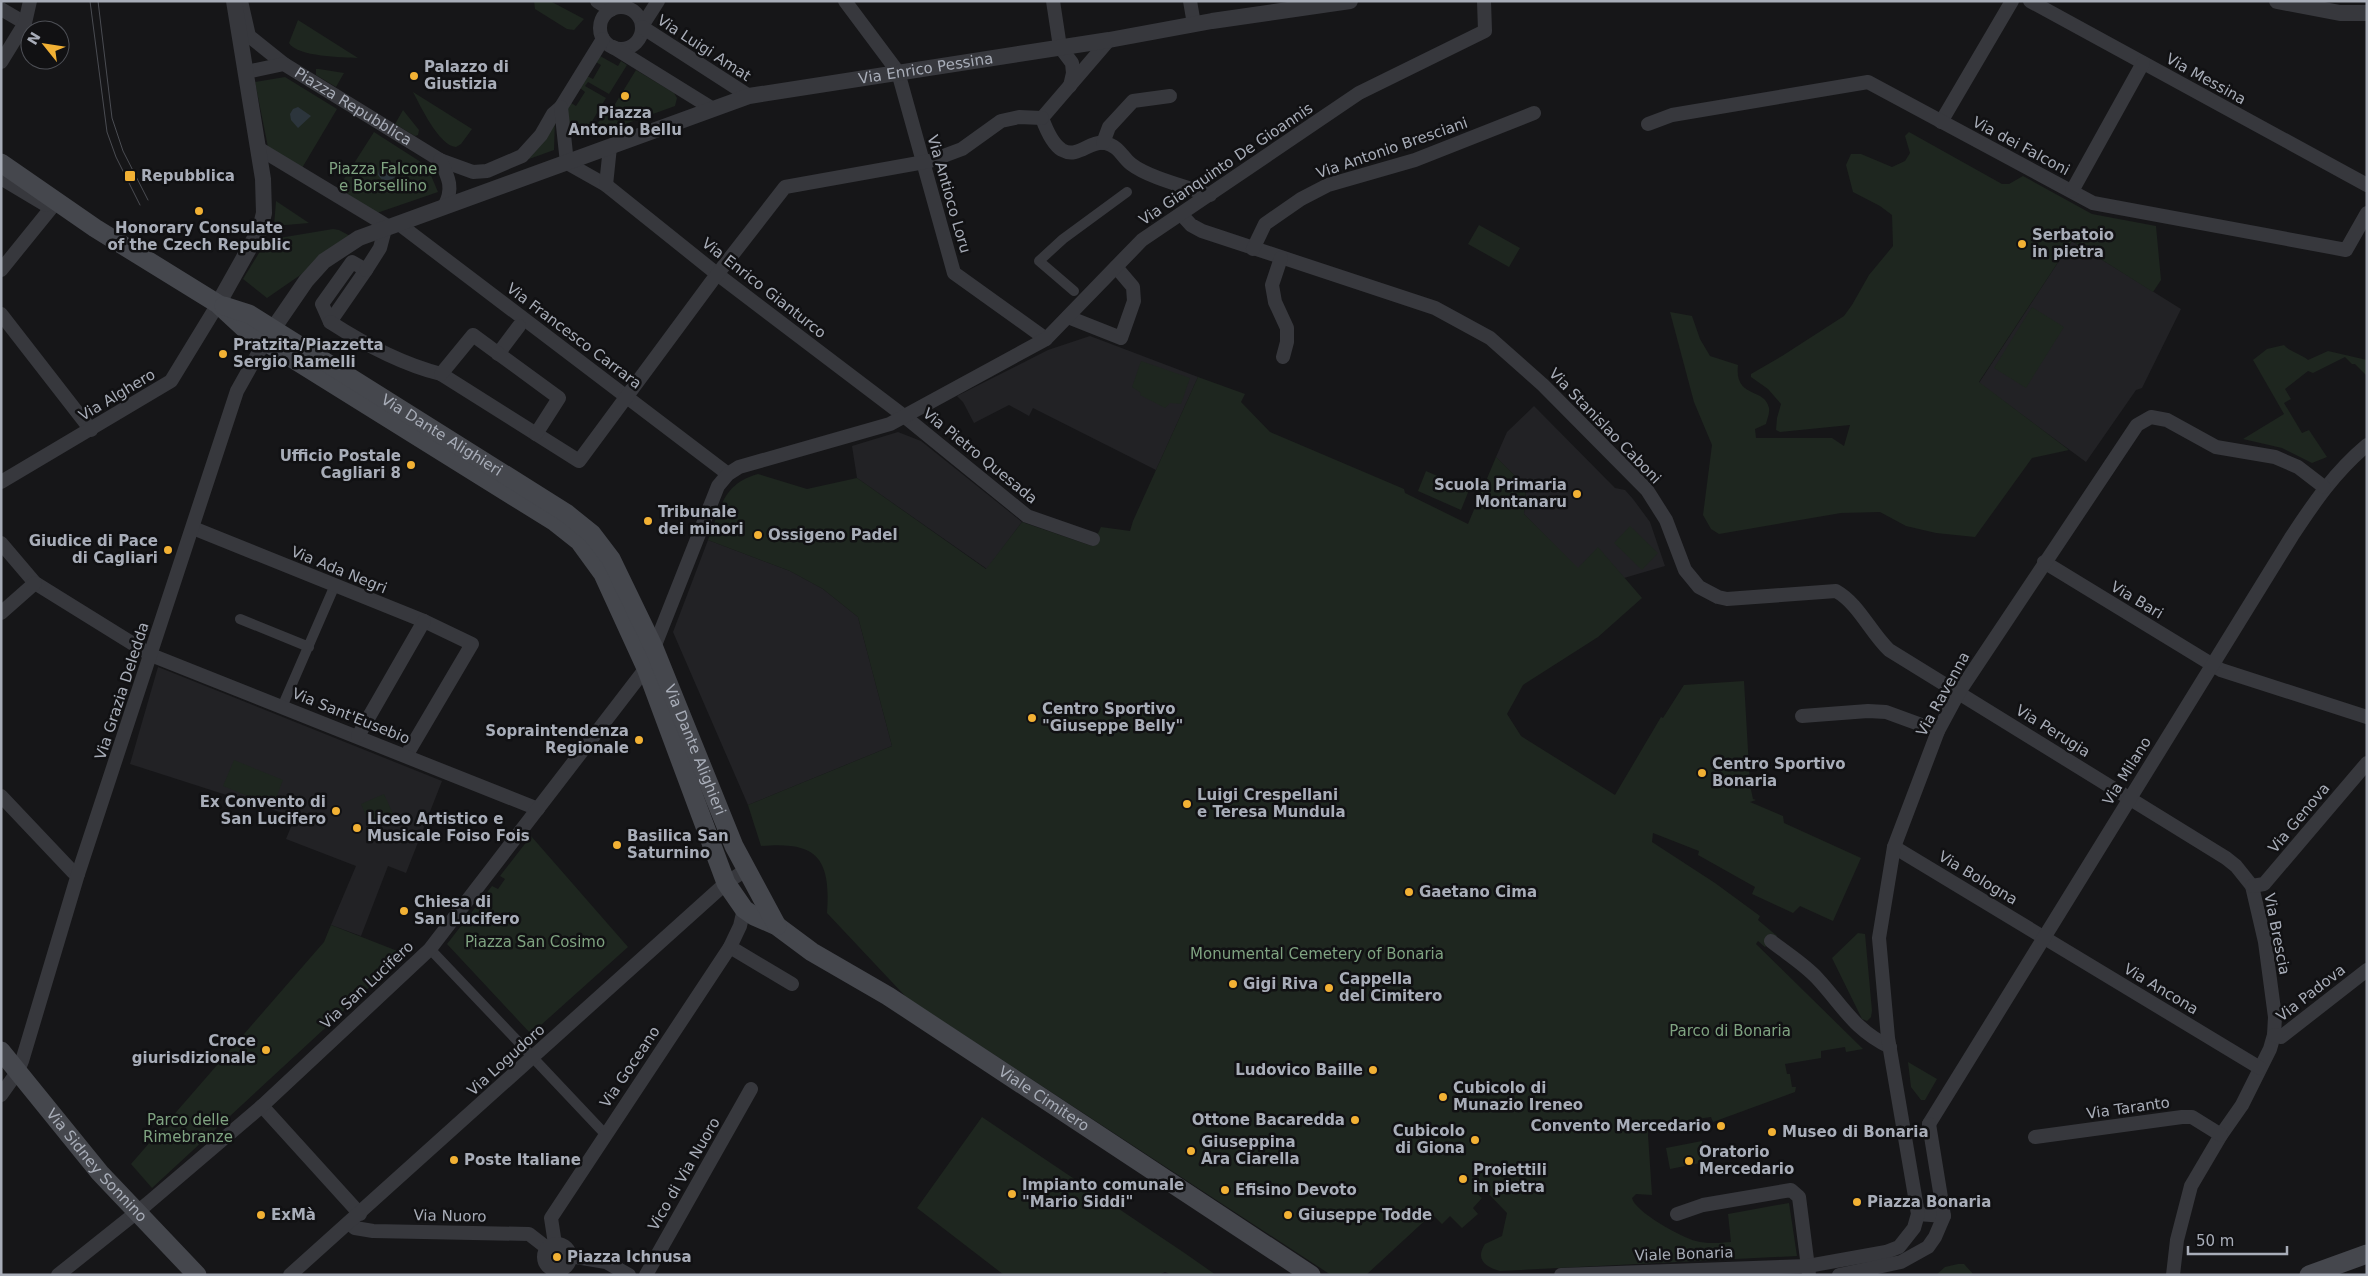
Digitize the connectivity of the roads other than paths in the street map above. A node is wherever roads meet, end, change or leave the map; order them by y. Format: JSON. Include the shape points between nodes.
{"nodes":[{"id":1,"x":30,"y":1,"type":"edge"},
{"id":2,"x":234,"y":1,"type":"edge"},
{"id":3,"x":241,"y":1,"type":"edge"},
{"id":4,"x":597,"y":1,"type":"edge"},
{"id":5,"x":658,"y":1,"type":"edge"},
{"id":6,"x":845,"y":1,"type":"edge"},
{"id":7,"x":1053,"y":1,"type":"edge"},
{"id":8,"x":1190,"y":1,"type":"edge"},
{"id":9,"x":1350,"y":1,"type":"edge"},
{"id":10,"x":1484,"y":1,"type":"edge"},
{"id":11,"x":2012,"y":1,"type":"edge"},
{"id":12,"x":2030,"y":1,"type":"edge"},
{"id":13,"x":2277,"y":1,"type":"edge"},
{"id":14,"x":613,"y":7,"type":"edge"},
{"id":15,"x":1,"y":9,"type":"edge"},
{"id":16,"x":2367,"y":13,"type":"edge"},
{"id":17,"x":20,"y":20,"type":"edge"},
{"id":18,"x":26,"y":20,"type":"edge"},
{"id":19,"x":1194,"y":24,"type":"junction"},
{"id":20,"x":642,"y":27,"type":"junction"},
{"id":21,"x":20,"y":31,"type":"edge"},
{"id":22,"x":1109,"y":40,"type":"junction"},
{"id":23,"x":606,"y":42,"type":"junction"},
{"id":24,"x":1060,"y":47,"type":"junction"},
{"id":25,"x":1,"y":62,"type":"edge"},
{"id":26,"x":2143,"y":63,"type":"junction"},
{"id":27,"x":284,"y":64,"type":"junction"},
{"id":28,"x":246,"y":72,"type":"junction"},
{"id":29,"x":898,"y":72,"type":"junction"},
{"id":30,"x":1069,"y":88,"type":"junction"},
{"id":31,"x":749,"y":96,"type":"junction"},
{"id":32,"x":1170,"y":96,"type":"dead end"},
{"id":33,"x":561,"y":107,"type":"junction"},
{"id":34,"x":712,"y":109,"type":"junction"},
{"id":35,"x":1534,"y":113,"type":"dead end"},
{"id":36,"x":1042,"y":118,"type":"junction"},
{"id":37,"x":1942,"y":122,"type":"junction"},
{"id":38,"x":1648,"y":124,"type":"dead end"},
{"id":39,"x":1104,"y":143,"type":"junction"},
{"id":40,"x":610,"y":147,"type":"junction"},
{"id":41,"x":258,"y":148,"type":"junction"},
{"id":42,"x":440,"y":160,"type":"junction"},
{"id":43,"x":922,"y":162,"type":"junction"},
{"id":44,"x":1,"y":163,"type":"edge"},
{"id":45,"x":567,"y":163,"type":"junction"},
{"id":46,"x":1,"y":177,"type":"edge"},
{"id":47,"x":606,"y":185,"type":"junction"},
{"id":48,"x":2367,"y":185,"type":"edge"},
{"id":49,"x":2072,"y":191,"type":"junction"},
{"id":50,"x":1127,"y":192,"type":"dead end"},
{"id":51,"x":1210,"y":195,"type":"junction"},
{"id":52,"x":52,"y":207,"type":"junction"},
{"id":53,"x":444,"y":207,"type":"junction"},
{"id":54,"x":2367,"y":213,"type":"edge"},
{"id":55,"x":1181,"y":214,"type":"junction"},
{"id":56,"x":391,"y":227,"type":"junction"},
{"id":57,"x":95,"y":228,"type":"junction"},
{"id":58,"x":1253,"y":249,"type":"junction"},
{"id":59,"x":336,"y":253,"type":"junction"},
{"id":60,"x":1281,"y":258,"type":"junction"},
{"id":61,"x":352,"y":262,"type":"junction"},
{"id":62,"x":1116,"y":267,"type":"junction"},
{"id":63,"x":1,"y":270,"type":"edge"},
{"id":64,"x":366,"y":270,"type":"junction"},
{"id":65,"x":717,"y":274,"type":"junction"},
{"id":66,"x":1074,"y":291,"type":"dead end"},
{"id":67,"x":218,"y":304,"type":"junction"},
{"id":68,"x":1,"y":314,"type":"edge"},
{"id":69,"x":1068,"y":317,"type":"junction"},
{"id":70,"x":330,"y":322,"type":"junction"},
{"id":71,"x":520,"y":326,"type":"dead end"},
{"id":72,"x":269,"y":335,"type":"junction"},
{"id":73,"x":1046,"y":339,"type":"junction"},
{"id":74,"x":498,"y":354,"type":"junction"},
{"id":75,"x":1283,"y":357,"type":"dead end"},
{"id":76,"x":441,"y":374,"type":"junction"},
{"id":77,"x":628,"y":397,"type":"junction"},
{"id":78,"x":904,"y":416,"type":"junction"},
{"id":79,"x":91,"y":430,"type":"junction"},
{"id":80,"x":536,"y":434,"type":"junction"},
{"id":81,"x":2367,"y":445,"type":"edge"},
{"id":82,"x":728,"y":474,"type":"junction"},
{"id":83,"x":1,"y":482,"type":"edge"},
{"id":84,"x":2324,"y":487,"type":"junction"},
{"id":85,"x":193,"y":528,"type":"junction"},
{"id":86,"x":1092,"y":539,"type":"dead end"},
{"id":87,"x":1,"y":543,"type":"edge"},
{"id":88,"x":2044,"y":562,"type":"junction"},
{"id":89,"x":36,"y":583,"type":"junction"},
{"id":90,"x":335,"y":586,"type":"junction"},
{"id":91,"x":1,"y":613,"type":"edge"},
{"id":92,"x":240,"y":619,"type":"dead end"},
{"id":93,"x":424,"y":621,"type":"junction"},
{"id":94,"x":309,"y":647,"type":"junction"},
{"id":95,"x":654,"y":648,"type":"junction"},
{"id":96,"x":151,"y":654,"type":"junction"},
{"id":97,"x":2212,"y":665,"type":"junction"},
{"id":98,"x":646,"y":668,"type":"junction"},
{"id":99,"x":1959,"y":692,"type":"junction"},
{"id":100,"x":282,"y":707,"type":"junction"},
{"id":101,"x":1802,"y":716,"type":"dead end"},
{"id":102,"x":2367,"y":717,"type":"edge"},
{"id":103,"x":1938,"y":731,"type":"junction"},
{"id":104,"x":358,"y":736,"type":"junction"},
{"id":105,"x":406,"y":756,"type":"junction"},
{"id":106,"x":2367,"y":763,"type":"edge"},
{"id":107,"x":1,"y":796,"type":"edge"},
{"id":108,"x":2130,"y":798,"type":"junction"},
{"id":109,"x":538,"y":809,"type":"junction"},
{"id":110,"x":1894,"y":846,"type":"junction"},
{"id":111,"x":746,"y":870,"type":"junction"},
{"id":112,"x":78,"y":874,"type":"junction"},
{"id":113,"x":726,"y":884,"type":"junction"},
{"id":114,"x":2252,"y":886,"type":"junction"},
{"id":115,"x":744,"y":909,"type":"junction"},
{"id":116,"x":777,"y":926,"type":"junction"},
{"id":117,"x":2045,"y":937,"type":"junction"},
{"id":118,"x":1772,"y":941,"type":"dead end"},
{"id":119,"x":730,"y":948,"type":"junction"},
{"id":120,"x":430,"y":949,"type":"junction"},
{"id":121,"x":2367,"y":970,"type":"edge"},
{"id":122,"x":792,"y":984,"type":"dead end"},
{"id":123,"x":2272,"y":1042,"type":"junction"},
{"id":124,"x":1890,"y":1047,"type":"junction"},
{"id":125,"x":1,"y":1050,"type":"edge"},
{"id":126,"x":529,"y":1052,"type":"dead end"},
{"id":127,"x":537,"y":1062,"type":"dead end"},
{"id":128,"x":2260,"y":1068,"type":"junction"},
{"id":129,"x":18,"y":1071,"type":"junction"},
{"id":130,"x":751,"y":1089,"type":"dead end"},
{"id":131,"x":1,"y":1095,"type":"edge"},
{"id":132,"x":262,"y":1106,"type":"junction"},
{"id":133,"x":1929,"y":1124,"type":"junction"},
{"id":134,"x":1905,"y":1128,"type":"junction"},
{"id":135,"x":605,"y":1134,"type":"junction"},
{"id":136,"x":2221,"y":1135,"type":"junction"},
{"id":137,"x":2035,"y":1137,"type":"dead end"},
{"id":138,"x":138,"y":1211,"type":"junction"},
{"id":139,"x":1676,"y":1214,"type":"dead end"},
{"id":140,"x":1918,"y":1214,"type":"junction"},
{"id":141,"x":1944,"y":1216,"type":"junction"},
{"id":142,"x":355,"y":1218,"type":"junction"},
{"id":143,"x":551,"y":1246,"type":"junction"},
{"id":144,"x":2367,"y":1254,"type":"edge"},
{"id":145,"x":569,"y":1265,"type":"edge"},
{"id":146,"x":546,"y":1269,"type":"edge"},
{"id":147,"x":1809,"y":1270,"type":"edge"},
{"id":148,"x":58,"y":1275,"type":"edge"},
{"id":149,"x":197,"y":1275,"type":"edge"},
{"id":150,"x":290,"y":1275,"type":"edge"},
{"id":151,"x":629,"y":1275,"type":"edge"},
{"id":152,"x":646,"y":1275,"type":"edge"},
{"id":153,"x":1311,"y":1275,"type":"edge"},
{"id":154,"x":1561,"y":1275,"type":"edge"},
{"id":155,"x":1839,"y":1275,"type":"edge"},
{"id":156,"x":2173,"y":1275,"type":"edge"},
{"id":157,"x":2309,"y":1275,"type":"edge"}],
"edges":[{"from":1,"to":18,"type":"street"},
{"from":2,"to":28,"type":"street"},
{"from":3,"to":27,"type":"street","name":"Piazza Repubblica","via":[[249,36]]},
{"from":4,"to":14,"type":"street","name":"Via Luigi Amat"},
{"from":5,"to":20,"type":"street"},
{"from":6,"to":29,"type":"street"},
{"from":7,"to":24,"type":"street"},
{"from":8,"to":19,"type":"street"},
{"from":9,"to":19,"type":"street","name":"Via Enrico Pessina"},
{"from":10,"to":51,"type":"street","name":"Via Gianquinto De Gioannis","via":[[1485,31],[1359,93]]},
{"from":11,"to":37,"type":"street"},
{"from":12,"to":26,"type":"street","name":"Via Messina"},
{"from":13,"to":16,"type":"street","via":[[2340,13]]},
{"from":14,"to":20,"type":"street","name":"Via Luigi Amat","via":[[632,10],[640,17]]},
{"from":14,"to":23,"type":"street","via":[[600,22]]},
{"from":15,"to":17,"type":"street"},
{"from":19,"to":22,"type":"street","name":"Via Enrico Pessina"},
{"from":20,"to":23,"type":"street","name":"Via Luigi Amat","via":[[636,42],[628,47],[620,49]]},
{"from":20,"to":31,"type":"street","name":"Via Luigi Amat"},
{"from":21,"to":25,"type":"street"},
{"from":22,"to":24,"type":"street","name":"Via Enrico Pessina"},
{"from":22,"to":30,"type":"street"},
{"from":23,"to":33,"type":"street","name":"Piazza Repubblica"},
{"from":23,"to":34,"type":"street"},
{"from":24,"to":29,"type":"street","name":"Via Enrico Pessina"},
{"from":24,"to":30,"type":"street","via":[[1072,63]]},
{"from":26,"to":48,"type":"street","name":"Via Messina"},
{"from":26,"to":49,"type":"street"},
{"from":27,"to":28,"type":"street","name":"Piazza Repubblica"},
{"from":27,"to":42,"type":"street","name":"Piazza Repubblica"},
{"from":28,"to":41,"type":"street"},
{"from":29,"to":31,"type":"street","name":"Via Enrico Pessina"},
{"from":29,"to":43,"type":"street","name":"Via Antioco Loru"},
{"from":30,"to":36,"type":"street"},
{"from":31,"to":34,"type":"street","name":"Via Enrico Pessina"},
{"from":32,"to":39,"type":"street","via":[[1133,101],[1109,127]]},
{"from":33,"to":42,"type":"street","name":"Piazza Repubblica","via":[[522,156],[487,171],[473,172]]},
{"from":33,"to":45,"type":"street"},
{"from":34,"to":40,"type":"street","name":"Via Enrico Pessina"},
{"from":35,"to":58,"type":"street","name":"Via Antonio Bresciani","via":[[1415,160],[1328,185],[1265,224]]},
{"from":36,"to":39,"type":"street","via":[[1048,134],[1061,150],[1072,154]]},
{"from":36,"to":43,"type":"street","via":[[1019,117],[1001,121],[962,149]]},
{"from":37,"to":38,"type":"street","name":"Via dei Falconi","via":[[1868,82],[1672,115]]},
{"from":37,"to":49,"type":"street","name":"Via dei Falconi"},
{"from":39,"to":51,"type":"street","via":[[1144,171]]},
{"from":40,"to":45,"type":"street","name":"Via Enrico Pessina"},
{"from":40,"to":47,"type":"street"},
{"from":41,"to":56,"type":"street","name":"Via Francesco Carrara"},
{"from":41,"to":67,"type":"street","via":[[264,213],[260,229]]},
{"from":42,"to":53,"type":"street","via":[[451,185]]},
{"from":43,"to":65,"type":"street","via":[[785,187]]},
{"from":43,"to":73,"type":"street","name":"Via Antioco Loru","via":[[954,273]]},
{"from":44,"to":57,"type":"main road","name":"Via Dante Alighieri"},
{"from":45,"to":47,"type":"street","name":"Via Enrico Gianturco"},
{"from":45,"to":53,"type":"street","name":"Via Enrico Pessina"},
{"from":46,"to":52,"type":"street","name":"Via Dante Alighieri"},
{"from":47,"to":65,"type":"street","name":"Via Enrico Gianturco"},
{"from":49,"to":54,"type":"street","name":"Via dei Falconi","via":[[2093,203],[2346,250]]},
{"from":50,"to":66,"type":"street","via":[[1063,239],[1039,261]]},
{"from":51,"to":55,"type":"street","name":"Via Gianquinto De Gioannis"},
{"from":52,"to":57,"type":"street","name":"Via Dante Alighieri"},
{"from":52,"to":63,"type":"street"},
{"from":53,"to":56,"type":"street"},
{"from":55,"to":58,"type":"street","name":"Via Stanislao Caboni","via":[[1202,231]]},
{"from":55,"to":62,"type":"street","name":"Via Gianquinto De Gioannis","via":[[1142,240]]},
{"from":56,"to":59,"type":"street","via":[[359,238]]},
{"from":56,"to":64,"type":"street"},
{"from":56,"to":77,"type":"street","name":"Via Francesco Carrara"},
{"from":57,"to":67,"type":"main road","name":"Via Dante Alighieri"},
{"from":58,"to":60,"type":"street","name":"Via Stanislao Caboni"},
{"from":59,"to":61,"type":"street"},
{"from":59,"to":72,"type":"street","via":[[306,281]]},
{"from":60,"to":75,"type":"street","via":[[1272,285],[1275,302],[1287,328]]},
{"from":60,"to":99,"type":"street","name":"Via Stanislao Caboni","via":[[1435,308],[1490,338],[1543,385],[1647,490],[1666,520],[1685,570],[1699,587],[1727,599],[1836,591],[1848,600],[1889,650]]},
{"from":61,"to":64,"type":"street"},
{"from":61,"to":70,"type":"street","via":[[322,304]]},
{"from":62,"to":69,"type":"street","name":"Via Gianquinto De Gioannis"},
{"from":62,"to":69,"type":"street","via":[[1133,288],[1134,301],[1121,338]]},
{"from":64,"to":70,"type":"street"},
{"from":65,"to":77,"type":"street"},
{"from":65,"to":78,"type":"street","name":"Via Enrico Gianturco"},
{"from":67,"to":72,"type":"main road","name":"Via Dante Alighieri","via":[[245,329]]},
{"from":67,"to":79,"type":"street","name":"Via Alghero","via":[[171,381]]},
{"from":68,"to":79,"type":"street"},
{"from":69,"to":73,"type":"street","name":"Via Gianquinto De Gioannis"},
{"from":70,"to":76,"type":"street","via":[[360,341],[421,369]]},
{"from":71,"to":74,"type":"street"},
{"from":72,"to":85,"type":"street","name":"Via Grazia Deledda","via":[[237,391]]},
{"from":72,"to":95,"type":"main road","name":"Via Dante Alighieri","via":[[583,526],[611,559]]},
{"from":72,"to":98,"type":"main road","name":"Via Dante Alighieri","via":[[556,522],[579,541],[603,574]]},
{"from":73,"to":78,"type":"street","name":"Via Gianquinto De Gioannis"},
{"from":74,"to":76,"type":"street","via":[[473,335]]},
{"from":74,"to":80,"type":"street","via":[[559,398]]},
{"from":76,"to":80,"type":"street"},
{"from":77,"to":80,"type":"street","via":[[579,461]]},
{"from":77,"to":82,"type":"street","name":"Via Francesco Carrara"},
{"from":78,"to":82,"type":"street","name":"Via Gianquinto De Gioannis","via":[[890,424],[739,467]]},
{"from":78,"to":86,"type":"street","name":"Via Pietro Quesada","via":[[1027,516]]},
{"from":79,"to":83,"type":"street","name":"Via Alghero"},
{"from":81,"to":84,"type":"street","name":"Via Milano"},
{"from":82,"to":95,"type":"street","via":[[718,486]]},
{"from":84,"to":88,"type":"street","name":"Via Ravenna","via":[[2275,457],[2216,447],[2167,420],[2151,417],[2137,425]]},
{"from":84,"to":97,"type":"street","name":"Via Milano"},
{"from":85,"to":90,"type":"street","name":"Via Ada Negri"},
{"from":85,"to":96,"type":"street","name":"Via Grazia Deledda"},
{"from":87,"to":89,"type":"street","name":"Via Sant'Eusebio"},
{"from":88,"to":97,"type":"street","name":"Via Bari"},
{"from":88,"to":99,"type":"street","name":"Via Ravenna"},
{"from":89,"to":91,"type":"street"},
{"from":89,"to":96,"type":"street","name":"Via Sant'Eusebio"},
{"from":90,"to":93,"type":"street","name":"Via Ada Negri"},
{"from":90,"to":94,"type":"street"},
{"from":92,"to":94,"type":"street"},
{"from":93,"to":104,"type":"street"},
{"from":93,"to":105,"type":"street","name":"Via Ada Negri","via":[[472,644]]},
{"from":94,"to":100,"type":"street"},
{"from":95,"to":98,"type":"street"},
{"from":95,"to":111,"type":"main road","name":"Via Dante Alighieri"},
{"from":96,"to":100,"type":"street","name":"Via Sant'Eusebio"},
{"from":96,"to":112,"type":"street","name":"Via Grazia Deledda"},
{"from":97,"to":102,"type":"street"},
{"from":97,"to":108,"type":"street","name":"Via Milano"},
{"from":98,"to":109,"type":"street","name":"Via San Lucifero"},
{"from":98,"to":113,"type":"main road","name":"Via Dante Alighieri"},
{"from":99,"to":103,"type":"street","name":"Via Ravenna"},
{"from":99,"to":108,"type":"street","name":"Via Perugia"},
{"from":100,"to":104,"type":"street","name":"Via Sant'Eusebio"},
{"from":101,"to":103,"type":"street","via":[[1886,712]]},
{"from":103,"to":110,"type":"street","name":"Via Ravenna"},
{"from":104,"to":105,"type":"street","name":"Via Sant'Eusebio"},
{"from":105,"to":109,"type":"street","name":"Via Sant'Eusebio"},
{"from":106,"to":114,"type":"street","name":"Via Genova","via":[[2264,884]]},
{"from":107,"to":112,"type":"street"},
{"from":108,"to":114,"type":"street","name":"Via Brescia","via":[[2226,858]]},
{"from":108,"to":117,"type":"street","name":"Via Milano"},
{"from":109,"to":120,"type":"street","name":"Via San Lucifero"},
{"from":110,"to":117,"type":"street","name":"Via Bologna"},
{"from":110,"to":124,"type":"street","name":"Via Ravenna","via":[[1878,938]]},
{"from":111,"to":113,"type":"street","name":"Via Logudoro"},
{"from":111,"to":116,"type":"main road","name":"Via Dante Alighieri"},
{"from":112,"to":129,"type":"street","name":"Via Grazia Deledda"},
{"from":113,"to":115,"type":"main road","name":"Via Dante Alighieri"},
{"from":113,"to":142,"type":"street","name":"Via Logudoro"},
{"from":114,"to":123,"type":"street","name":"Via Brescia","via":[[2265,942],[2274,1017]]},
{"from":115,"to":116,"type":"main road","name":"Via Dante Alighieri"},
{"from":115,"to":119,"type":"street","name":"Via Goceano"},
{"from":116,"to":153,"type":"main road","name":"Viale Cimitero","via":[[812,952],[879,991]]},
{"from":117,"to":128,"type":"street","name":"Via Ancona"},
{"from":117,"to":133,"type":"street","name":"Via Milano"},
{"from":118,"to":124,"type":"street","via":[[1816,977],[1858,1028]]},
{"from":119,"to":122,"type":"street"},
{"from":119,"to":135,"type":"street","name":"Via Goceano"},
{"from":120,"to":126,"type":"street"},
{"from":120,"to":132,"type":"street","name":"Via San Lucifero"},
{"from":121,"to":123,"type":"street","name":"Via Padova"},
{"from":123,"to":128,"type":"street"},
{"from":124,"to":134,"type":"street","name":"Via Ravenna"},
{"from":125,"to":129,"type":"main road","name":"Via Sidney Sonnino"},
{"from":127,"to":135,"type":"street"},
{"from":128,"to":136,"type":"street","via":[[2242,1105]]},
{"from":129,"to":131,"type":"street","name":"Via Grazia Deledda"},
{"from":129,"to":138,"type":"main road","name":"Via Sidney Sonnino","via":[[100,1173]]},
{"from":130,"to":152,"type":"street","name":"Vico di Via Nuoro"},
{"from":132,"to":138,"type":"street","name":"Via San Lucifero"},
{"from":132,"to":142,"type":"street"},
{"from":133,"to":134,"type":"street"},
{"from":133,"to":141,"type":"street"},
{"from":134,"to":140,"type":"street"},
{"from":135,"to":143,"type":"street","name":"Via Goceano","via":[[551,1218]]},
{"from":136,"to":137,"type":"street","name":"Via Taranto","via":[[2192,1117],[2182,1117]]},
{"from":136,"to":156,"type":"street","via":[[2191,1186],[2177,1240]]},
{"from":138,"to":148,"type":"street","name":"Via San Lucifero"},
{"from":138,"to":149,"type":"main road","name":"Via Sidney Sonnino"},
{"from":139,"to":147,"type":"street","via":[[1791,1190],[1799,1197]]},
{"from":140,"to":141,"type":"street"},
{"from":140,"to":147,"type":"street","name":"Viale Bonaria","via":[[1914,1228],[1900,1247]]},
{"from":141,"to":155,"type":"street","via":[[1928,1247],[1918,1254],[1888,1267]]},
{"from":142,"to":143,"type":"street","name":"Via Nuoro","via":[[355,1228],[372,1231],[529,1234]]},
{"from":142,"to":150,"type":"street","name":"Via Logudoro"},
{"from":143,"to":145,"type":"street","via":[[564,1246]]},
{"from":143,"to":146,"type":"street","via":[[544,1256]]},
{"from":144,"to":157,"type":"main road"},
{"from":145,"to":146,"type":"street","via":[[557,1270]]},
{"from":145,"to":151,"type":"street","via":[[606,1262]]},
{"from":147,"to":154,"type":"street","name":"Viale Bonaria"}]}
